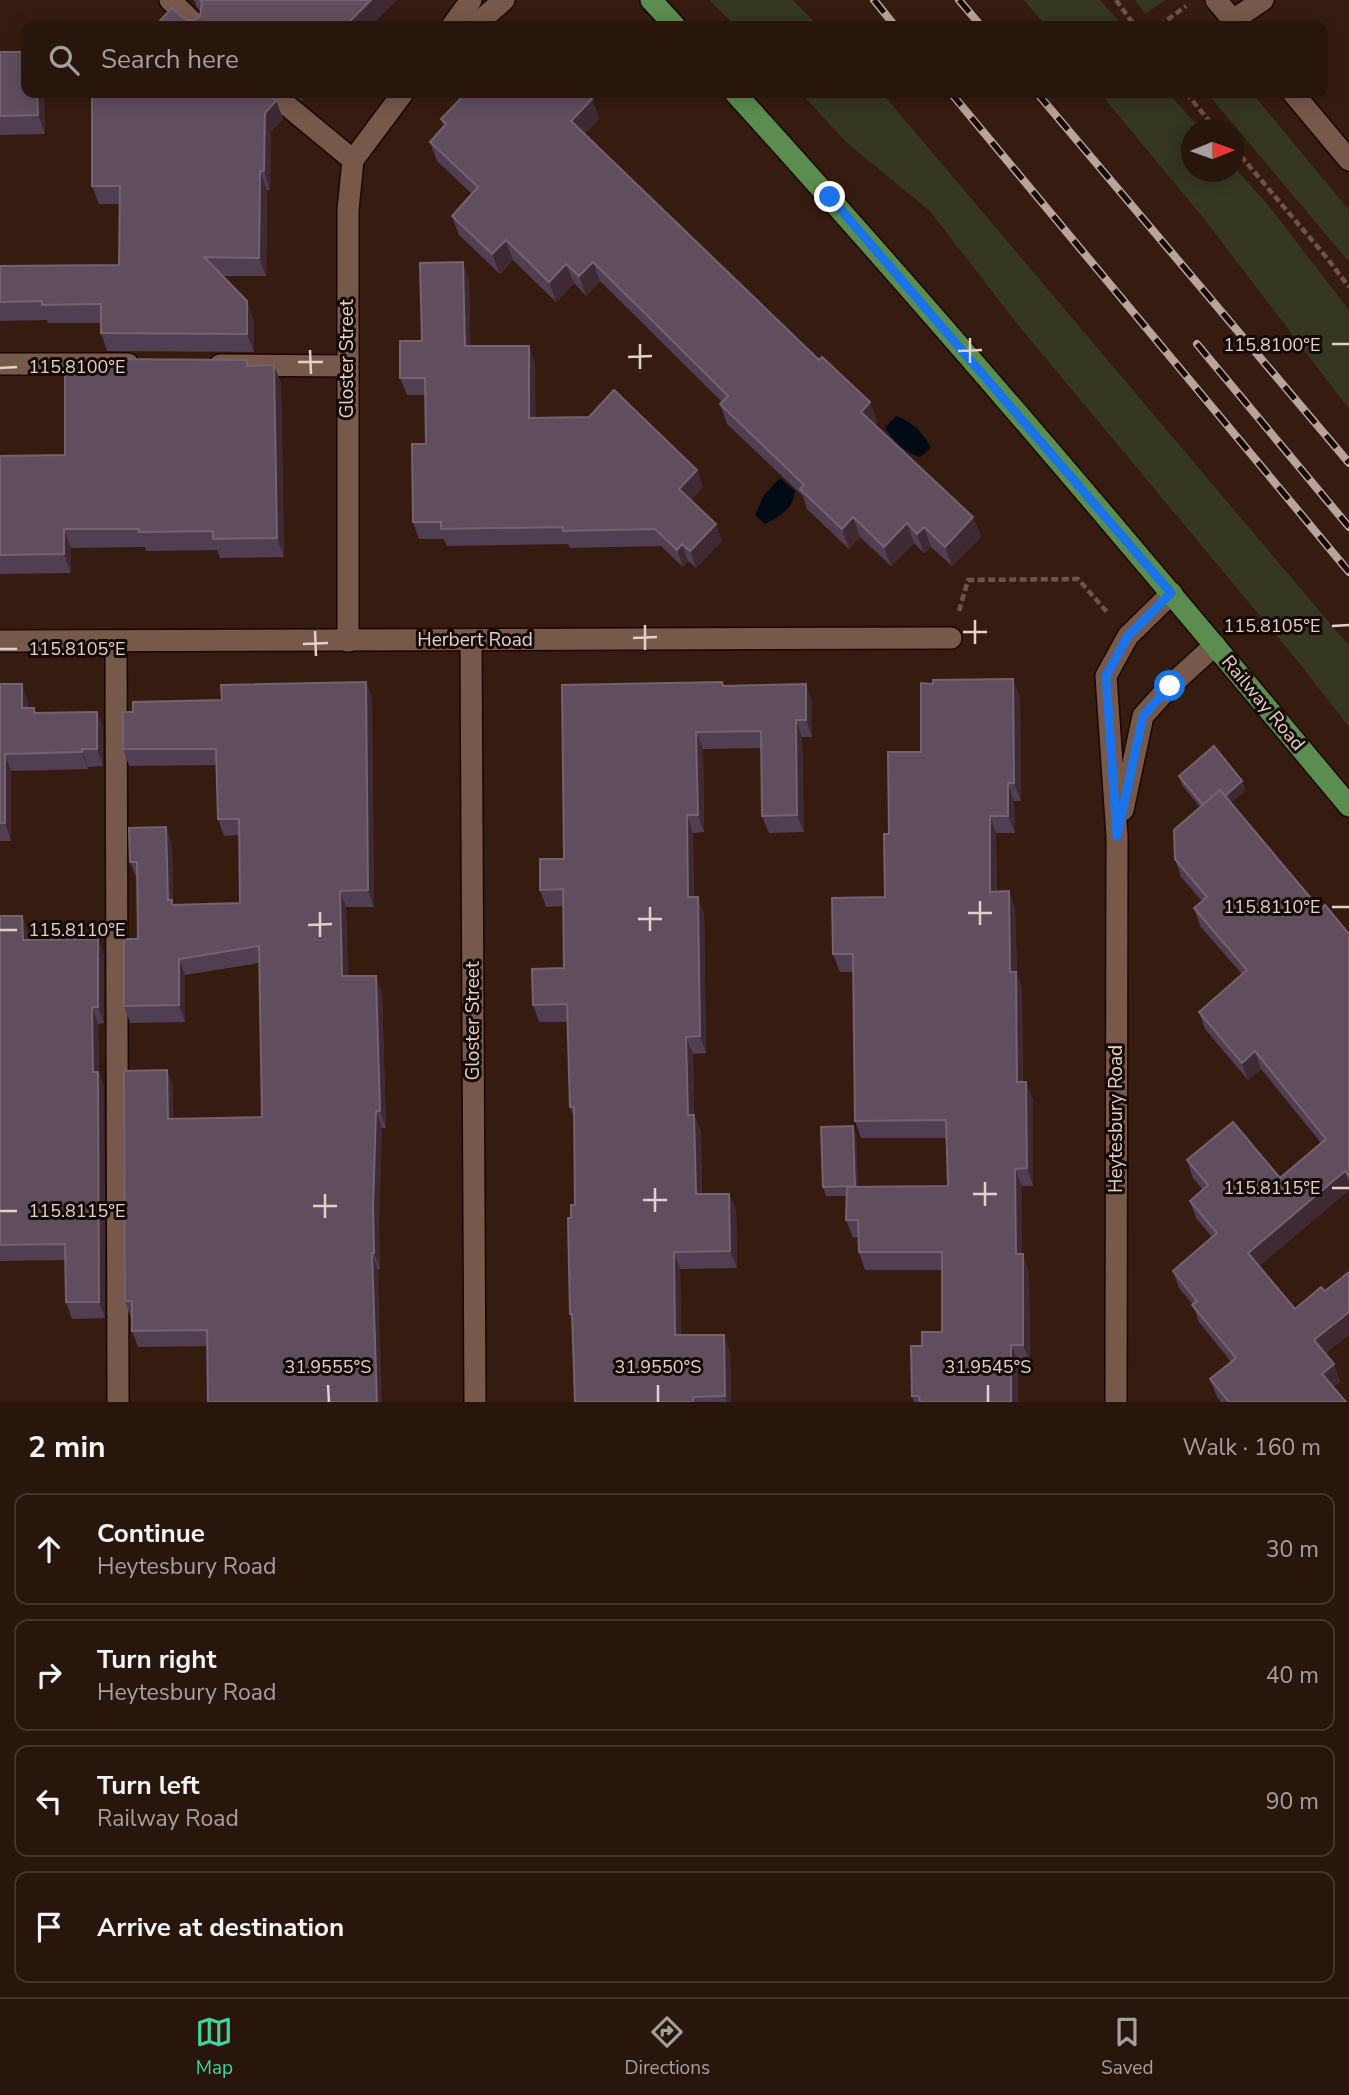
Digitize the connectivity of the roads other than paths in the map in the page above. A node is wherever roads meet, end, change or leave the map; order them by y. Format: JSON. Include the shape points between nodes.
{"nodes":[{"id":1,"x":170,"y":0,"type":"edge"},
{"id":2,"x":471,"y":0,"type":"edge"},
{"id":3,"x":504,"y":0,"type":"edge"},
{"id":4,"x":651,"y":0,"type":"edge"},
{"id":5,"x":1216,"y":0,"type":"edge"},
{"id":6,"x":1263,"y":0,"type":"edge"},
{"id":7,"x":192,"y":21,"type":"edge"},
{"id":8,"x":456,"y":21,"type":"edge"},
{"id":9,"x":480,"y":21,"type":"edge"},
{"id":10,"x":670,"y":21,"type":"edge"},
{"id":11,"x":1233,"y":21,"type":"edge"},
{"id":12,"x":1237,"y":21,"type":"edge"},
{"id":13,"x":278,"y":98,"type":"edge"},
{"id":14,"x":399,"y":98,"type":"edge"},
{"id":15,"x":740,"y":98,"type":"edge"},
{"id":16,"x":1297,"y":98,"type":"edge"},
{"id":17,"x":353,"y":160,"type":"junction"},
{"id":18,"x":1349,"y":160,"type":"edge"},
{"id":19,"x":0,"y":364,"type":"edge"},
{"id":20,"x":149,"y":365,"type":"edge"},
{"id":21,"x":203,"y":365,"type":"edge"},
{"id":22,"x":347,"y":366,"type":"junction"},
{"id":23,"x":1171,"y":593,"type":"junction"},
{"id":24,"x":951,"y":639,"type":"dead end"},
{"id":25,"x":0,"y":641,"type":"edge"},
{"id":26,"x":348,"y":641,"type":"junction"},
{"id":27,"x":471,"y":641,"type":"junction"},
{"id":28,"x":116,"y":642,"type":"junction"},
{"id":29,"x":1215,"y":645,"type":"junction"},
{"id":30,"x":1349,"y":806,"type":"edge"},
{"id":31,"x":1117,"y":836,"type":"junction"},
{"id":32,"x":118,"y":1402,"type":"edge"},
{"id":33,"x":475,"y":1402,"type":"edge"},
{"id":34,"x":1116,"y":1402,"type":"edge"}],
"edges":[{"from":1,"to":7,"type":"street"},
{"from":2,"to":8,"type":"street"},
{"from":3,"to":9,"type":"street"},
{"from":4,"to":10,"type":"main road"},
{"from":5,"to":11,"type":"street"},
{"from":6,"to":12,"type":"street"},
{"from":13,"to":17,"type":"street"},
{"from":14,"to":17,"type":"street"},
{"from":15,"to":23,"type":"main road","name":"Railway Road"},
{"from":16,"to":18,"type":"street"},
{"from":17,"to":22,"type":"street","name":"Gloster Street","via":[[348,210]]},
{"from":19,"to":20,"type":"street"},
{"from":21,"to":22,"type":"street"},
{"from":22,"to":26,"type":"street","name":"Gloster Street"},
{"from":23,"to":29,"type":"main road","name":"Railway Road"},
{"from":23,"to":31,"type":"street","name":"Heytesbury Road","via":[[1128,636],[1106,676]]},
{"from":24,"to":27,"type":"street","name":"Herbert Road"},
{"from":25,"to":28,"type":"street","name":"Herbert Road"},
{"from":26,"to":27,"type":"street","name":"Herbert Road"},
{"from":26,"to":28,"type":"street","name":"Herbert Road"},
{"from":27,"to":33,"type":"street","name":"Gloster Street"},
{"from":28,"to":32,"type":"street"},
{"from":29,"to":30,"type":"main road","name":"Railway Road"},
{"from":29,"to":31,"type":"street","name":"Heytesbury Road","via":[[1143,716]]},
{"from":31,"to":34,"type":"street","name":"Heytesbury Road"}]}
